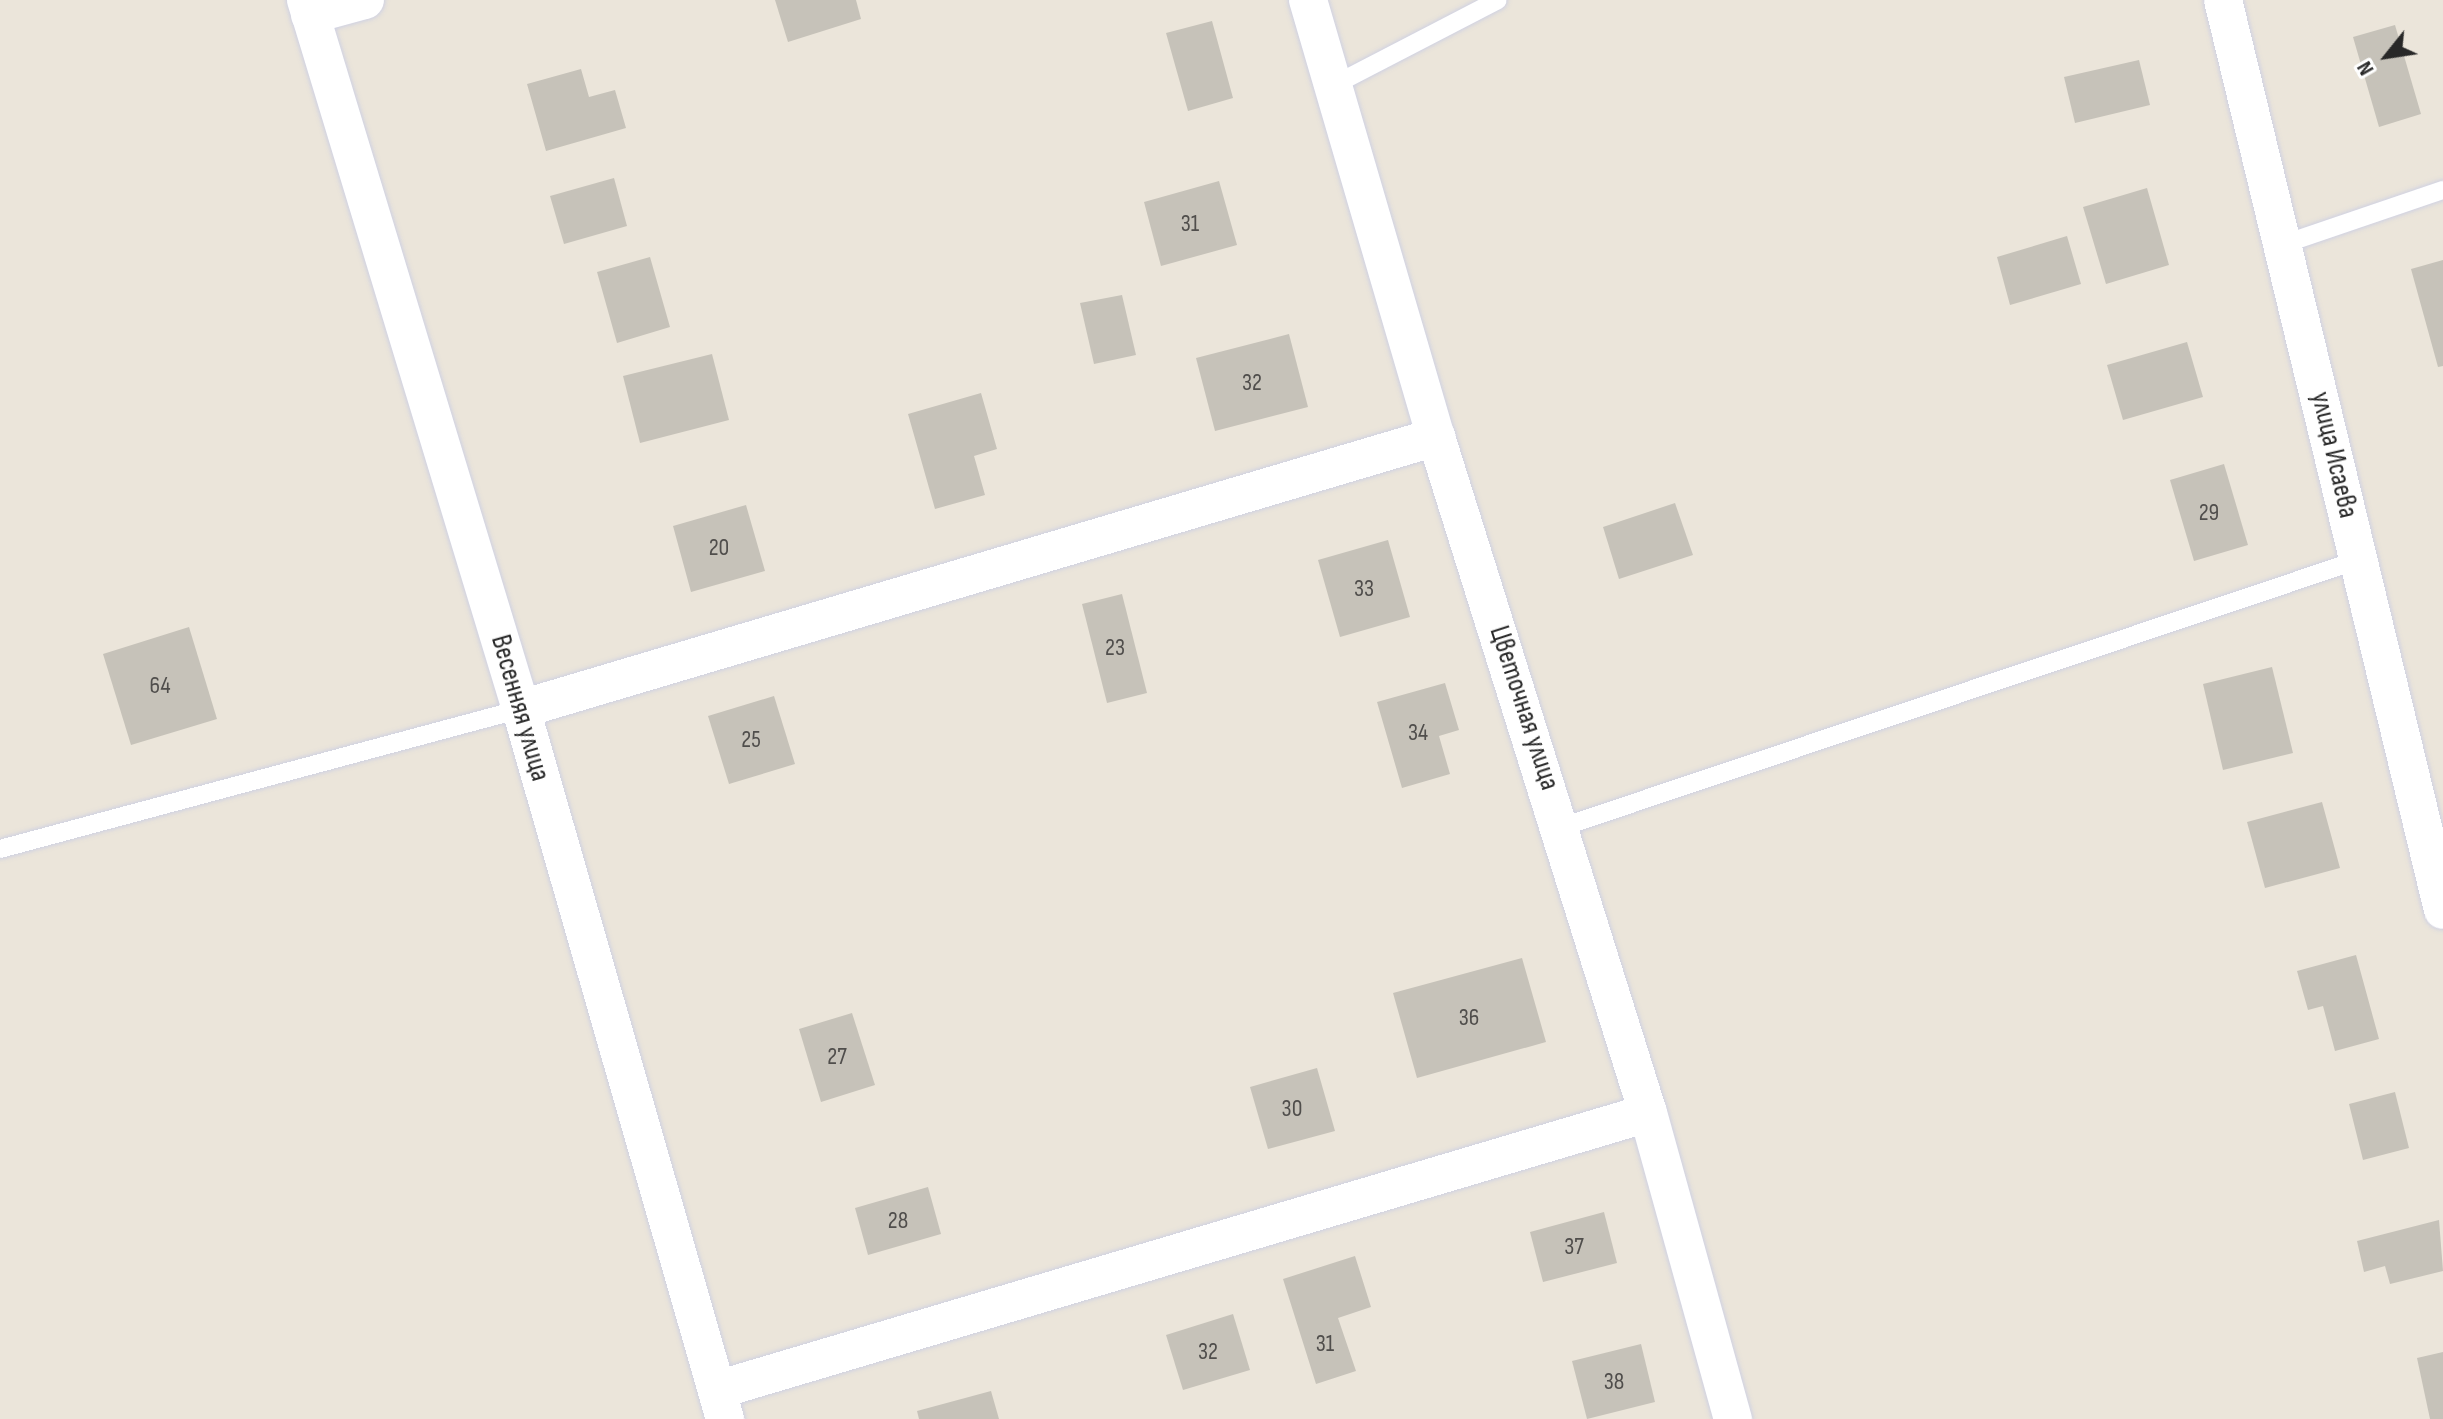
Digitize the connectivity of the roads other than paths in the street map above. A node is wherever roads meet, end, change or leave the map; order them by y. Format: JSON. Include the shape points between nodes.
{"nodes":[{"id":1,"x":365,"y":0,"type":"edge"},
{"id":2,"x":1308,"y":0,"type":"edge"},
{"id":3,"x":1498,"y":0,"type":"edge"},
{"id":4,"x":2223,"y":0,"type":"edge"},
{"id":5,"x":308,"y":7,"type":"edge"},
{"id":6,"x":1336,"y":84,"type":"junction"},
{"id":7,"x":2443,"y":190,"type":"edge"},
{"id":8,"x":2284,"y":244,"type":"junction"},
{"id":9,"x":1436,"y":437,"type":"junction"},
{"id":10,"x":2358,"y":560,"type":"junction"},
{"id":11,"x":521,"y":709,"type":"junction"},
{"id":12,"x":1562,"y":827,"type":"junction"},
{"id":13,"x":0,"y":849,"type":"edge"},
{"id":14,"x":2443,"y":910,"type":"edge"},
{"id":15,"x":1648,"y":1113,"type":"junction"},
{"id":16,"x":721,"y":1404,"type":"edge"},
{"id":17,"x":1733,"y":1419,"type":"edge"}],
"edges":[{"from":1,"to":5,"type":"street"},
{"from":2,"to":6,"type":"street","name":"Цветочная улица"},
{"from":3,"to":6,"type":"lane"},
{"from":4,"to":8,"type":"street","name":"улица Исаева"},
{"from":5,"to":11,"type":"street","name":"Весенняя улица"},
{"from":6,"to":9,"type":"street","name":"Цветочная улица"},
{"from":7,"to":8,"type":"lane"},
{"from":8,"to":10,"type":"street","name":"улица Исаева"},
{"from":9,"to":11,"type":"street"},
{"from":9,"to":12,"type":"street","name":"Цветочная улица"},
{"from":10,"to":12,"type":"lane"},
{"from":10,"to":14,"type":"street","name":"улица Исаева"},
{"from":11,"to":13,"type":"lane"},
{"from":11,"to":16,"type":"street","name":"Весенняя улица"},
{"from":12,"to":15,"type":"street","name":"Цветочная улица"},
{"from":15,"to":16,"type":"street"},
{"from":15,"to":17,"type":"street","name":"Цветочная улица"}]}
